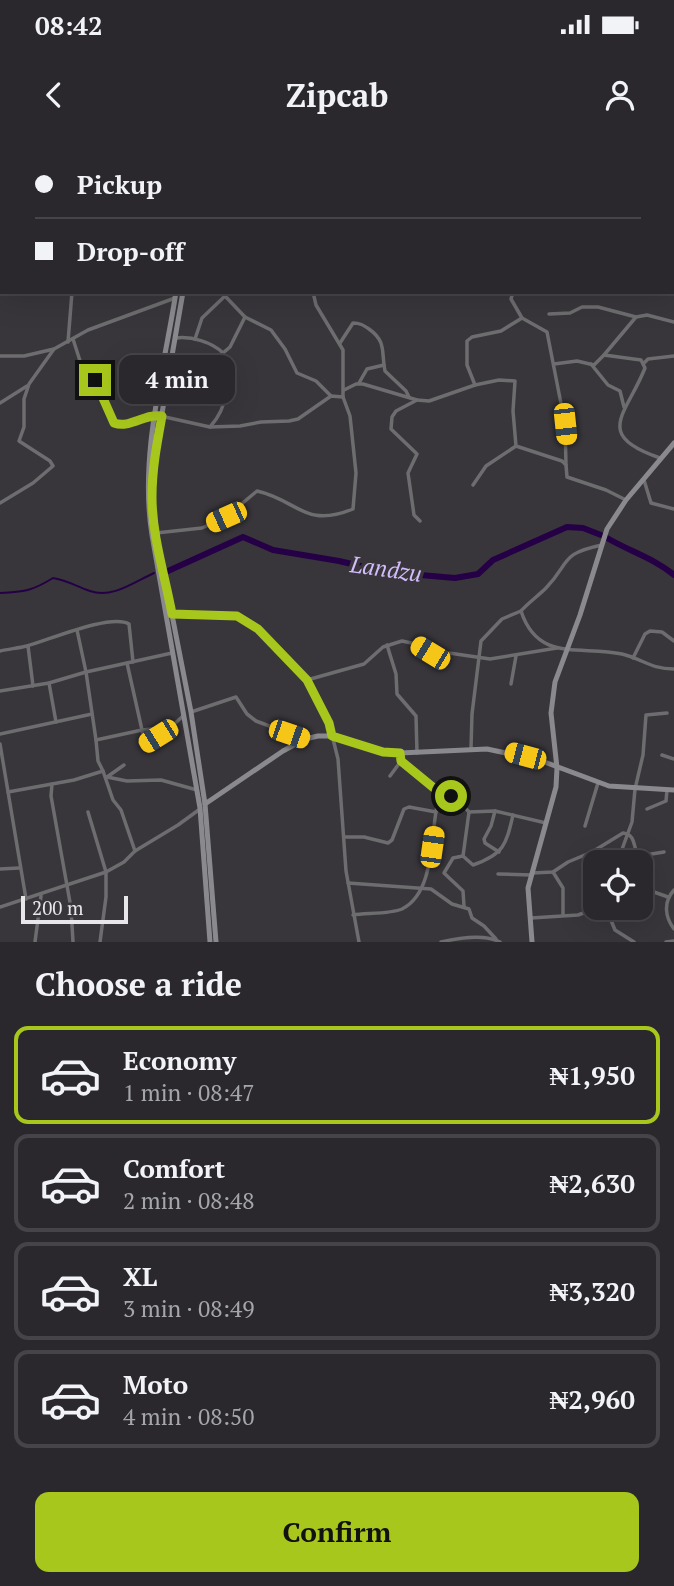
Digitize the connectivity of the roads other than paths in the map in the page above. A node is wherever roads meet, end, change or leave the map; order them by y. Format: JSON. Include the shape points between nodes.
{"nodes":[{"id":1,"x":72,"y":294,"type":"edge"},
{"id":2,"x":183,"y":294,"type":"edge"},
{"id":3,"x":222,"y":294,"type":"edge"},
{"id":4,"x":313,"y":294,"type":"edge"},
{"id":5,"x":512,"y":294,"type":"edge"},
{"id":6,"x":176,"y":295,"type":"edge"},
{"id":7,"x":225,"y":296,"type":"junction"},
{"id":8,"x":549,"y":314,"type":"dead end"},
{"id":9,"x":245,"y":317,"type":"junction"},
{"id":10,"x":636,"y":317,"type":"junction"},
{"id":11,"x":522,"y":318,"type":"junction"},
{"id":12,"x":674,"y":322,"type":"edge"},
{"id":13,"x":175,"y":338,"type":"junction"},
{"id":14,"x":195,"y":339,"type":"junction"},
{"id":15,"x":70,"y":340,"type":"junction"},
{"id":16,"x":340,"y":343,"type":"junction"},
{"id":17,"x":54,"y":349,"type":"junction"},
{"id":18,"x":223,"y":353,"type":"junction"},
{"id":19,"x":604,"y":355,"type":"junction"},
{"id":20,"x":0,"y":356,"type":"edge"},
{"id":21,"x":674,"y":356,"type":"edge"},
{"id":22,"x":591,"y":363,"type":"junction"},
{"id":23,"x":644,"y":363,"type":"junction"},
{"id":24,"x":554,"y":364,"type":"junction"},
{"id":25,"x":384,"y":365,"type":"junction"},
{"id":26,"x":359,"y":383,"type":"junction"},
{"id":27,"x":29,"y":384,"type":"junction"},
{"id":28,"x":475,"y":385,"type":"junction"},
{"id":29,"x":344,"y":390,"type":"junction"},
{"id":30,"x":331,"y":396,"type":"junction"},
{"id":31,"x":343,"y":397,"type":"junction"},
{"id":32,"x":409,"y":397,"type":"junction"},
{"id":33,"x":417,"y":400,"type":"junction"},
{"id":34,"x":0,"y":403,"type":"edge"},
{"id":35,"x":625,"y":408,"type":"junction"},
{"id":36,"x":159,"y":415,"type":"junction"},
{"id":37,"x":210,"y":427,"type":"junction"},
{"id":38,"x":674,"y":443,"type":"edge"},
{"id":39,"x":516,"y":446,"type":"junction"},
{"id":40,"x":660,"y":458,"type":"junction"},
{"id":41,"x":566,"y":465,"type":"junction"},
{"id":42,"x":644,"y":478,"type":"junction"},
{"id":43,"x":473,"y":485,"type":"dead end"},
{"id":44,"x":626,"y":500,"type":"junction"},
{"id":45,"x":0,"y":503,"type":"edge"},
{"id":46,"x":674,"y":509,"type":"edge"},
{"id":47,"x":420,"y":521,"type":"dead end"},
{"id":48,"x":156,"y":533,"type":"junction"},
{"id":49,"x":601,"y":545,"type":"junction"},
{"id":50,"x":521,"y":611,"type":"junction"},
{"id":51,"x":172,"y":614,"type":"junction"},
{"id":52,"x":77,"y":630,"type":"junction"},
{"id":53,"x":674,"y":641,"type":"edge"},
{"id":54,"x":387,"y":645,"type":"junction"},
{"id":55,"x":28,"y":646,"type":"junction"},
{"id":56,"x":559,"y":648,"type":"junction"},
{"id":57,"x":567,"y":649,"type":"junction"},
{"id":58,"x":0,"y":651,"type":"edge"},
{"id":59,"x":173,"y":653,"type":"junction"},
{"id":60,"x":516,"y":656,"type":"junction"},
{"id":61,"x":479,"y":658,"type":"junction"},
{"id":62,"x":633,"y":658,"type":"junction"},
{"id":63,"x":133,"y":662,"type":"junction"},
{"id":64,"x":127,"y":663,"type":"junction"},
{"id":65,"x":674,"y":669,"type":"edge"},
{"id":66,"x":86,"y":672,"type":"junction"},
{"id":67,"x":307,"y":680,"type":"junction"},
{"id":68,"x":49,"y":683,"type":"junction"},
{"id":69,"x":511,"y":684,"type":"dead end"},
{"id":70,"x":33,"y":686,"type":"junction"},
{"id":71,"x":0,"y":691,"type":"edge"},
{"id":72,"x":667,"y":713,"type":"dead end"},
{"id":73,"x":93,"y":714,"type":"junction"},
{"id":74,"x":188,"y":714,"type":"junction"},
{"id":75,"x":56,"y":722,"type":"junction"},
{"id":76,"x":171,"y":727,"type":"junction"},
{"id":77,"x":142,"y":730,"type":"junction"},
{"id":78,"x":0,"y":734,"type":"edge"},
{"id":79,"x":332,"y":736,"type":"junction"},
{"id":80,"x":304,"y":739,"type":"junction"},
{"id":81,"x":96,"y":740,"type":"junction"},
{"id":82,"x":0,"y":744,"type":"edge"},
{"id":83,"x":471,"y":748,"type":"junction"},
{"id":84,"x":400,"y":753,"type":"junction"},
{"id":85,"x":417,"y":753,"type":"junction"},
{"id":86,"x":662,"y":754,"type":"dead end"},
{"id":87,"x":674,"y":759,"type":"edge"},
{"id":88,"x":401,"y":761,"type":"junction"},
{"id":89,"x":124,"y":765,"type":"dead end"},
{"id":90,"x":558,"y":768,"type":"junction"},
{"id":91,"x":103,"y":771,"type":"junction"},
{"id":92,"x":390,"y":776,"type":"dead end"},
{"id":93,"x":107,"y":777,"type":"junction"},
{"id":94,"x":52,"y":783,"type":"junction"},
{"id":95,"x":598,"y":783,"type":"junction"},
{"id":96,"x":635,"y":789,"type":"junction"},
{"id":97,"x":197,"y":790,"type":"junction"},
{"id":98,"x":671,"y":790,"type":"edge"},
{"id":99,"x":8,"y":792,"type":"junction"},
{"id":100,"x":440,"y":793,"type":"junction"},
{"id":101,"x":203,"y":806,"type":"junction"},
{"id":102,"x":647,"y":809,"type":"dead end"},
{"id":103,"x":495,"y":811,"type":"junction"},
{"id":104,"x":88,"y":812,"type":"dead end"},
{"id":105,"x":437,"y":812,"type":"junction"},
{"id":106,"x":469,"y":812,"type":"junction"},
{"id":107,"x":513,"y":815,"type":"junction"},
{"id":108,"x":546,"y":823,"type":"junction"},
{"id":109,"x":585,"y":826,"type":"dead end"},
{"id":110,"x":629,"y":834,"type":"junction"},
{"id":111,"x":344,"y":838,"type":"junction"},
{"id":112,"x":594,"y":850,"type":"edge"},
{"id":113,"x":620,"y":850,"type":"edge"},
{"id":114,"x":135,"y":851,"type":"junction"},
{"id":115,"x":499,"y":852,"type":"junction"},
{"id":116,"x":664,"y":852,"type":"dead end"},
{"id":117,"x":463,"y":856,"type":"junction"},
{"id":118,"x":583,"y":856,"type":"edge"},
{"id":119,"x":0,"y":869,"type":"edge"},
{"id":120,"x":19,"y":869,"type":"junction"},
{"id":121,"x":106,"y":872,"type":"junction"},
{"id":122,"x":553,"y":872,"type":"junction"},
{"id":123,"x":498,"y":874,"type":"dead end"},
{"id":124,"x":532,"y":874,"type":"junction"},
{"id":125,"x":348,"y":883,"type":"junction"},
{"id":126,"x":66,"y":887,"type":"junction"},
{"id":127,"x":422,"y":888,"type":"junction"},
{"id":128,"x":674,"y":890,"type":"edge"},
{"id":129,"x":653,"y":892,"type":"edge"},
{"id":130,"x":41,"y":895,"type":"junction"},
{"id":131,"x":668,"y":897,"type":"junction"},
{"id":132,"x":26,"y":899,"type":"junction"},
{"id":133,"x":464,"y":906,"type":"junction"},
{"id":134,"x":0,"y":907,"type":"edge"},
{"id":135,"x":583,"y":913,"type":"edge"},
{"id":136,"x":353,"y":915,"type":"junction"},
{"id":137,"x":563,"y":915,"type":"junction"},
{"id":138,"x":531,"y":918,"type":"junction"},
{"id":139,"x":611,"y":920,"type":"edge"},
{"id":140,"x":674,"y":929,"type":"edge"},
{"id":141,"x":498,"y":941,"type":"edge"},
{"id":142,"x":674,"y":941,"type":"edge"},
{"id":143,"x":34,"y":942,"type":"edge"},
{"id":144,"x":73,"y":942,"type":"edge"},
{"id":145,"x":100,"y":942,"type":"edge"},
{"id":146,"x":210,"y":942,"type":"edge"},
{"id":147,"x":216,"y":942,"type":"edge"},
{"id":148,"x":359,"y":942,"type":"edge"},
{"id":149,"x":441,"y":942,"type":"edge"},
{"id":150,"x":532,"y":942,"type":"edge"},
{"id":151,"x":634,"y":942,"type":"edge"},
{"id":152,"x":666,"y":942,"type":"edge"}],
"edges":[{"from":1,"to":15,"type":"street"},
{"from":2,"to":13,"type":"street"},
{"from":3,"to":7,"type":"street"},
{"from":4,"to":16,"type":"street"},
{"from":5,"to":11,"type":"street"},
{"from":6,"to":15,"type":"street"},
{"from":6,"to":36,"type":"street"},
{"from":7,"to":9,"type":"street"},
{"from":7,"to":14,"type":"street","via":[[202,318]]},
{"from":8,"to":10,"type":"street","via":[[598,307]]},
{"from":9,"to":18,"type":"street"},
{"from":9,"to":30,"type":"street","via":[[271,331],[297,373],[316,381]]},
{"from":10,"to":12,"type":"street"},
{"from":10,"to":19,"type":"street"},
{"from":11,"to":24,"type":"street","via":[[547,332]]},
{"from":11,"to":28,"type":"street","via":[[501,331],[467,341],[467,365]]},
{"from":13,"to":14,"type":"street"},
{"from":13,"to":36,"type":"street"},
{"from":14,"to":18,"type":"street"},
{"from":15,"to":17,"type":"street"},
{"from":15,"to":36,"type":"street","via":[[114,423]]},
{"from":16,"to":25,"type":"street","via":[[349,327],[359,323],[381,341]]},
{"from":16,"to":29,"type":"street"},
{"from":17,"to":20,"type":"street"},
{"from":17,"to":27,"type":"street"},
{"from":18,"to":37,"type":"street","via":[[226,399]]},
{"from":19,"to":22,"type":"street"},
{"from":19,"to":23,"type":"street"},
{"from":21,"to":23,"type":"street"},
{"from":22,"to":24,"type":"street"},
{"from":22,"to":35,"type":"street","via":[[608,385],[620,391]]},
{"from":23,"to":35,"type":"street"},
{"from":24,"to":41,"type":"street","via":[[565,424]]},
{"from":25,"to":26,"type":"street","via":[[367,369]]},
{"from":25,"to":32,"type":"street","via":[[384,371]]},
{"from":26,"to":29,"type":"street"},
{"from":26,"to":32,"type":"street"},
{"from":27,"to":34,"type":"street"},
{"from":27,"to":45,"type":"street","via":[[19,440],[53,466]]},
{"from":28,"to":33,"type":"street","via":[[437,400]]},
{"from":28,"to":39,"type":"street","via":[[515,381]]},
{"from":29,"to":31,"type":"street"},
{"from":30,"to":31,"type":"street"},
{"from":30,"to":37,"type":"street","via":[[298,419]]},
{"from":31,"to":48,"type":"street","via":[[350,416],[355,464],[353,509],[315,517],[257,491],[226,517],[202,528]]},
{"from":32,"to":33,"type":"street"},
{"from":33,"to":47,"type":"street","via":[[396,411],[391,429],[417,454],[408,473],[414,515]]},
{"from":35,"to":40,"type":"street","via":[[621,436]]},
{"from":36,"to":37,"type":"street"},
{"from":36,"to":48,"type":"street","via":[[152,499]]},
{"from":36,"to":59,"type":"street","via":[[147,479],[148,514]]},
{"from":38,"to":40,"type":"street"},
{"from":39,"to":41,"type":"street"},
{"from":39,"to":43,"type":"street","via":[[486,466]]},
{"from":40,"to":42,"type":"street"},
{"from":41,"to":44,"type":"street","via":[[567,477]]},
{"from":42,"to":44,"type":"street"},
{"from":42,"to":46,"type":"street","via":[[651,503]]},
{"from":44,"to":49,"type":"street"},
{"from":48,"to":51,"type":"street"},
{"from":49,"to":50,"type":"street","via":[[564,561],[552,582]]},
{"from":49,"to":57,"type":"street"},
{"from":50,"to":56,"type":"street","via":[[535,638]]},
{"from":50,"to":61,"type":"street","via":[[491,628],[481,641]]},
{"from":51,"to":67,"type":"street","via":[[237,616],[258,629]]},
{"from":51,"to":74,"type":"street"},
{"from":52,"to":55,"type":"street"},
{"from":52,"to":63,"type":"street","via":[[126,621]]},
{"from":52,"to":66,"type":"street"},
{"from":53,"to":62,"type":"street","via":[[662,632],[650,631]]},
{"from":54,"to":61,"type":"street","via":[[402,641],[436,654]]},
{"from":54,"to":67,"type":"street","via":[[364,664]]},
{"from":54,"to":85,"type":"street","via":[[397,694],[416,716]]},
{"from":55,"to":58,"type":"street"},
{"from":55,"to":70,"type":"street"},
{"from":56,"to":57,"type":"street"},
{"from":56,"to":60,"type":"street"},
{"from":57,"to":62,"type":"street"},
{"from":57,"to":90,"type":"street","via":[[551,699]]},
{"from":59,"to":63,"type":"street"},
{"from":59,"to":74,"type":"street"},
{"from":60,"to":61,"type":"street"},
{"from":60,"to":69,"type":"street"},
{"from":61,"to":83,"type":"street"},
{"from":62,"to":65,"type":"street","via":[[653,667]]},
{"from":63,"to":64,"type":"street"},
{"from":64,"to":66,"type":"street"},
{"from":64,"to":77,"type":"street"},
{"from":66,"to":68,"type":"street"},
{"from":66,"to":73,"type":"street"},
{"from":67,"to":79,"type":"street"},
{"from":68,"to":70,"type":"street"},
{"from":68,"to":75,"type":"street"},
{"from":70,"to":71,"type":"street"},
{"from":72,"to":96,"type":"street","via":[[646,715]]},
{"from":73,"to":75,"type":"street"},
{"from":73,"to":81,"type":"street"},
{"from":74,"to":76,"type":"street"},
{"from":74,"to":80,"type":"street","via":[[236,697],[256,721]]},
{"from":74,"to":97,"type":"street"},
{"from":74,"to":101,"type":"street"},
{"from":75,"to":78,"type":"street"},
{"from":76,"to":77,"type":"street"},
{"from":76,"to":77,"type":"street","via":[[145,744]]},
{"from":77,"to":81,"type":"street"},
{"from":79,"to":80,"type":"street"},
{"from":79,"to":84,"type":"street"},
{"from":79,"to":111,"type":"street"},
{"from":80,"to":101,"type":"street"},
{"from":81,"to":91,"type":"street"},
{"from":82,"to":99,"type":"street"},
{"from":83,"to":85,"type":"street"},
{"from":83,"to":90,"type":"street","via":[[511,752]]},
{"from":84,"to":85,"type":"street"},
{"from":84,"to":88,"type":"street"},
{"from":86,"to":87,"type":"street"},
{"from":88,"to":92,"type":"street"},
{"from":88,"to":100,"type":"street"},
{"from":89,"to":93,"type":"street"},
{"from":90,"to":95,"type":"street"},
{"from":90,"to":108,"type":"street"},
{"from":91,"to":93,"type":"street"},
{"from":91,"to":94,"type":"street"},
{"from":93,"to":97,"type":"street","via":[[161,780]]},
{"from":93,"to":114,"type":"street"},
{"from":94,"to":99,"type":"street"},
{"from":94,"to":126,"type":"street"},
{"from":95,"to":96,"type":"street"},
{"from":95,"to":109,"type":"street"},
{"from":96,"to":98,"type":"street"},
{"from":96,"to":110,"type":"street"},
{"from":97,"to":101,"type":"street"},
{"from":98,"to":102,"type":"street","via":[[666,801]]},
{"from":99,"to":120,"type":"street"},
{"from":100,"to":105,"type":"street"},
{"from":100,"to":106,"type":"street"},
{"from":101,"to":114,"type":"street"},
{"from":101,"to":146,"type":"street"},
{"from":101,"to":147,"type":"street"},
{"from":103,"to":106,"type":"street"},
{"from":103,"to":107,"type":"street"},
{"from":103,"to":115,"type":"street","via":[[484,839]]},
{"from":104,"to":121,"type":"street"},
{"from":105,"to":111,"type":"street","via":[[404,809],[388,843]]},
{"from":105,"to":127,"type":"street"},
{"from":106,"to":117,"type":"street"},
{"from":107,"to":108,"type":"street"},
{"from":107,"to":115,"type":"street"},
{"from":108,"to":124,"type":"street"},
{"from":110,"to":112,"type":"street"},
{"from":110,"to":113,"type":"street"},
{"from":110,"to":116,"type":"street","via":[[639,856]]},
{"from":111,"to":125,"type":"street"},
{"from":114,"to":121,"type":"street"},
{"from":115,"to":117,"type":"street","via":[[473,865]]},
{"from":117,"to":133,"type":"street","via":[[453,858],[444,873],[463,891]]},
{"from":118,"to":122,"type":"street"},
{"from":119,"to":120,"type":"street"},
{"from":120,"to":132,"type":"street"},
{"from":121,"to":126,"type":"street"},
{"from":121,"to":145,"type":"street"},
{"from":122,"to":124,"type":"street"},
{"from":122,"to":137,"type":"street","via":[[563,888]]},
{"from":123,"to":124,"type":"street"},
{"from":124,"to":138,"type":"street"},
{"from":125,"to":127,"type":"street"},
{"from":125,"to":136,"type":"street"},
{"from":126,"to":130,"type":"street"},
{"from":126,"to":144,"type":"street"},
{"from":127,"to":133,"type":"street"},
{"from":127,"to":136,"type":"street","via":[[400,910]]},
{"from":128,"to":131,"type":"street"},
{"from":129,"to":131,"type":"street"},
{"from":130,"to":132,"type":"street"},
{"from":130,"to":143,"type":"street"},
{"from":131,"to":140,"type":"street","via":[[668,921]]},
{"from":132,"to":134,"type":"street"},
{"from":133,"to":141,"type":"street"},
{"from":135,"to":137,"type":"street"},
{"from":136,"to":148,"type":"street"},
{"from":137,"to":138,"type":"street"},
{"from":138,"to":150,"type":"street"},
{"from":139,"to":151,"type":"street","via":[[615,930]]},
{"from":141,"to":149,"type":"street"},
{"from":142,"to":152,"type":"street"}]}
